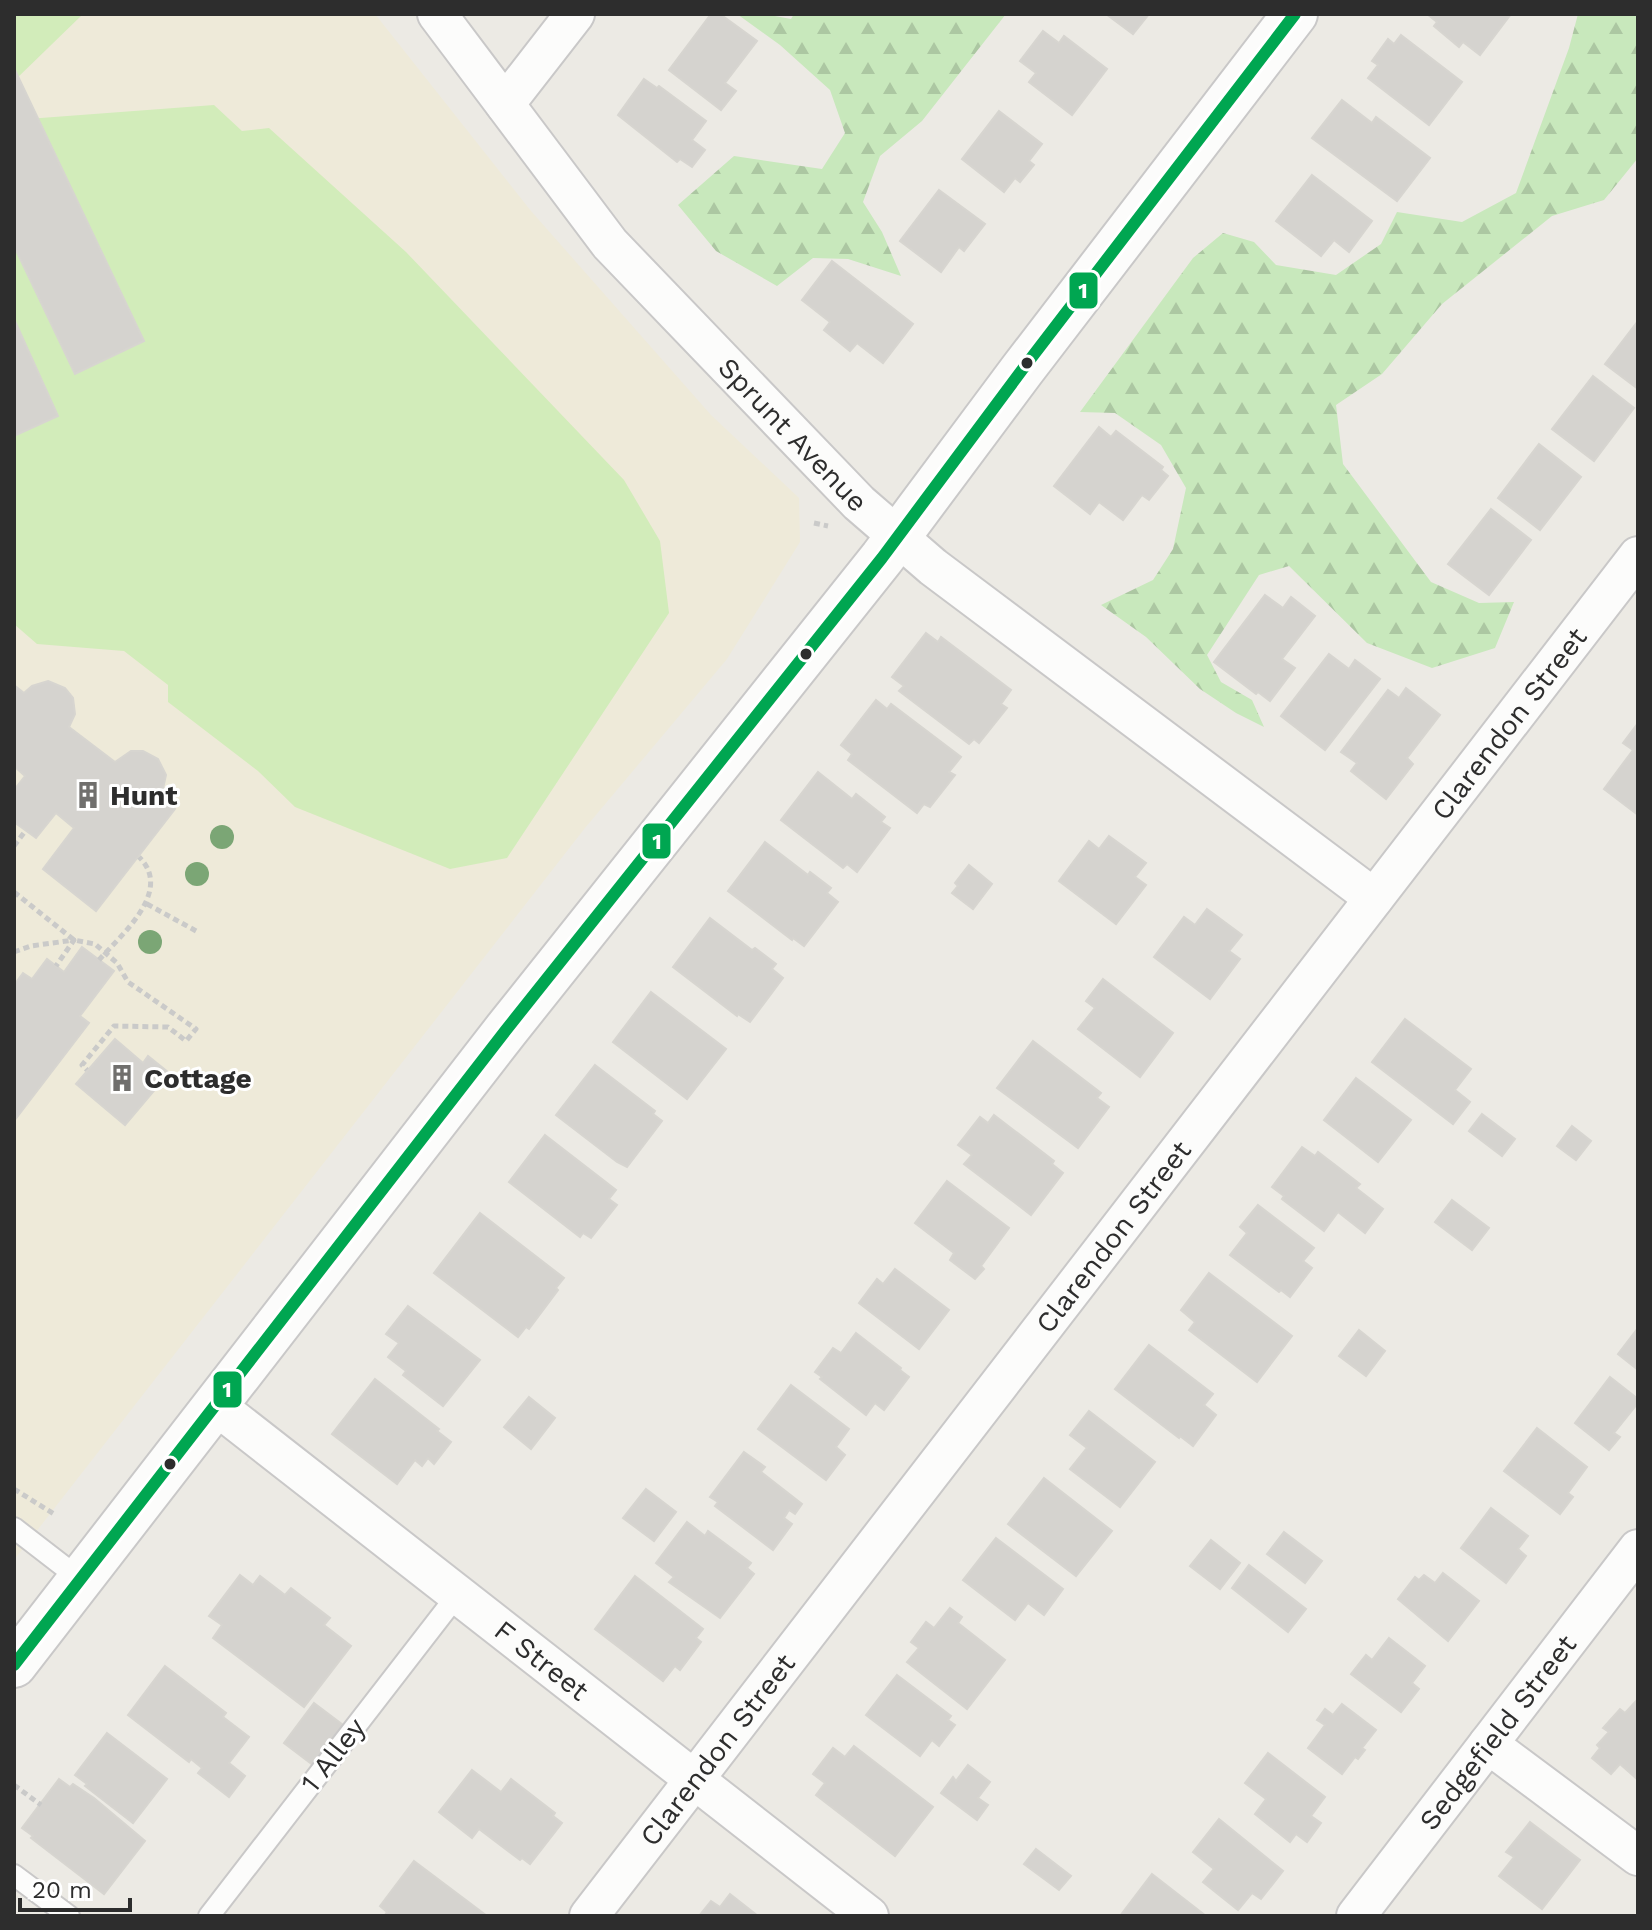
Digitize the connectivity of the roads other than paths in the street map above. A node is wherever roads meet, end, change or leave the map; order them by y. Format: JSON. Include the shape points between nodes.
{"nodes":[{"id":1,"x":437,"y":14,"type":"edge"},
{"id":2,"x":575,"y":14,"type":"edge"},
{"id":3,"x":1295,"y":14,"type":"edge"},
{"id":4,"x":505,"y":104,"type":"junction"},
{"id":5,"x":897,"y":538,"type":"junction"},
{"id":6,"x":1638,"y":556,"type":"edge"},
{"id":7,"x":1374,"y":898,"type":"junction"},
{"id":8,"x":214,"y":1404,"type":"junction"},
{"id":9,"x":14,"y":1528,"type":"edge"},
{"id":10,"x":1638,"y":1549,"type":"edge"},
{"id":11,"x":80,"y":1579,"type":"junction"},
{"id":12,"x":458,"y":1594,"type":"junction"},
{"id":13,"x":14,"y":1665,"type":"edge"},
{"id":14,"x":1488,"y":1744,"type":"junction"},
{"id":15,"x":695,"y":1780,"type":"junction"},
{"id":16,"x":1638,"y":1856,"type":"edge"},
{"id":17,"x":14,"y":1875,"type":"edge"},
{"id":18,"x":69,"y":1916,"type":"edge"},
{"id":19,"x":209,"y":1916,"type":"edge"},
{"id":20,"x":589,"y":1916,"type":"edge"},
{"id":21,"x":869,"y":1916,"type":"edge"},
{"id":22,"x":1356,"y":1916,"type":"edge"}],
"edges":[{"from":1,"to":4,"type":"street","name":"Sprunt Avenue"},
{"from":2,"to":4,"type":"street"},
{"from":3,"to":5,"type":"street"},
{"from":4,"to":5,"type":"street","name":"Sprunt Avenue","via":[[610,244]]},
{"from":5,"to":7,"type":"street","name":"Sprunt Avenue"},
{"from":5,"to":8,"type":"street"},
{"from":6,"to":7,"type":"street","name":"Clarendon Street"},
{"from":7,"to":15,"type":"street","name":"Clarendon Street"},
{"from":8,"to":11,"type":"street"},
{"from":8,"to":12,"type":"street","name":"F Street"},
{"from":9,"to":11,"type":"lane"},
{"from":10,"to":14,"type":"street","name":"Sedgefield Street"},
{"from":11,"to":13,"type":"street"},
{"from":12,"to":15,"type":"street","name":"F Street"},
{"from":12,"to":19,"type":"lane","name":"1 Alley"},
{"from":14,"to":16,"type":"street"},
{"from":14,"to":22,"type":"street","name":"Sedgefield Street"},
{"from":15,"to":20,"type":"street","name":"Clarendon Street"},
{"from":15,"to":21,"type":"street","name":"F Street"},
{"from":17,"to":18,"type":"lane"}]}
